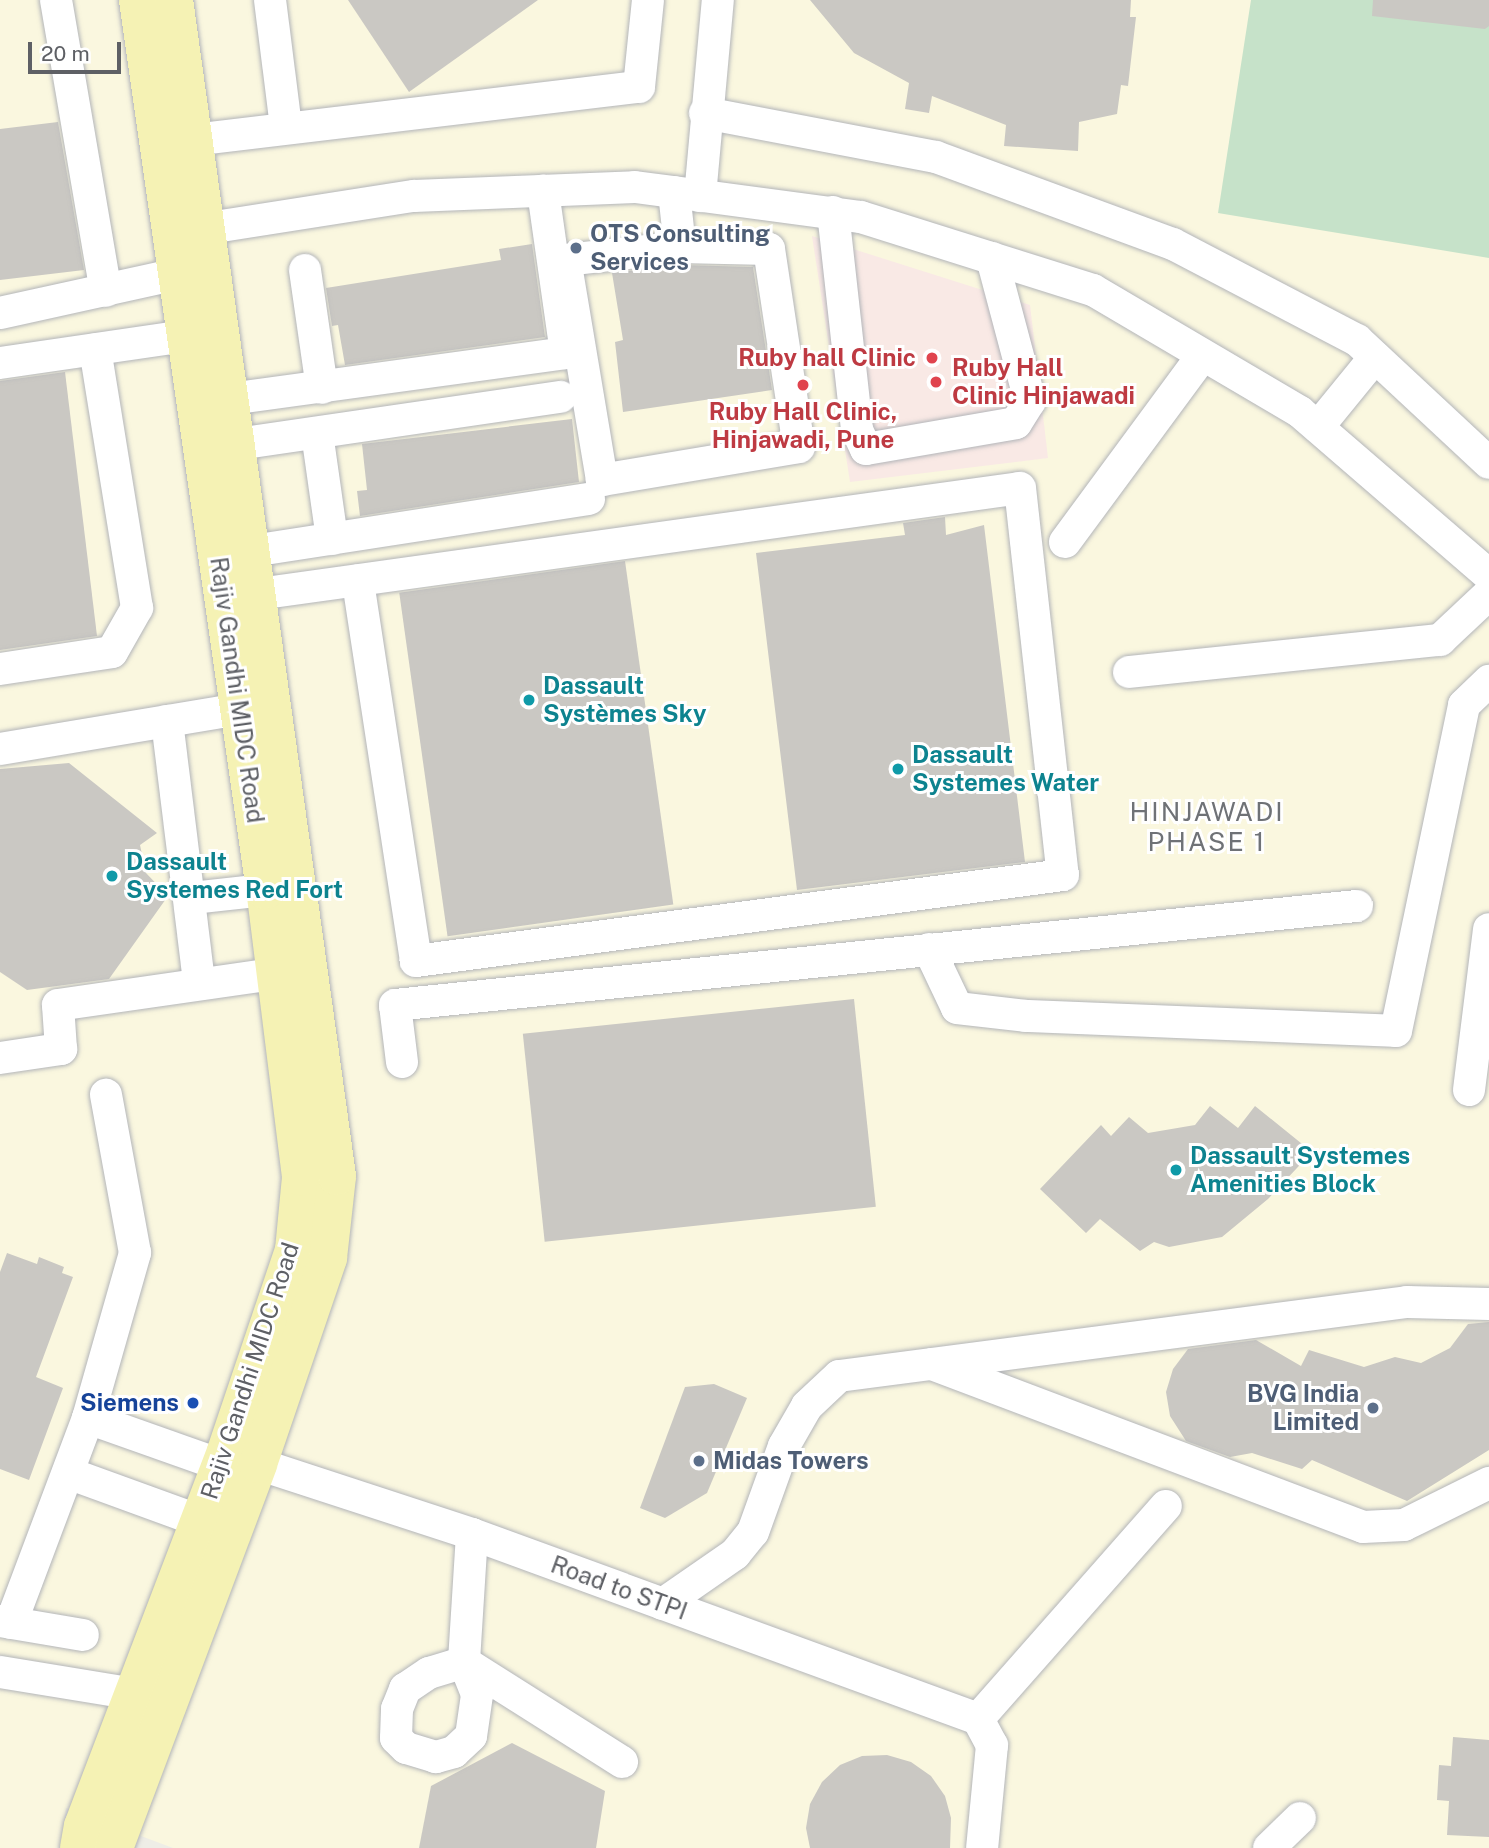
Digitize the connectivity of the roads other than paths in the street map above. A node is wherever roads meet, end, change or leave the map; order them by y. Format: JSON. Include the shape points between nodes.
{"nodes":[{"id":1,"x":56,"y":0,"type":"edge"},
{"id":2,"x":138,"y":0,"type":"edge"},
{"id":3,"x":174,"y":0,"type":"edge"},
{"id":4,"x":270,"y":0,"type":"edge"},
{"id":5,"x":648,"y":0,"type":"edge"},
{"id":6,"x":718,"y":0,"type":"edge"},
{"id":7,"x":705,"y":113,"type":"junction"},
{"id":8,"x":286,"y":127,"type":"junction"},
{"id":9,"x":193,"y":140,"type":"junction"},
{"id":10,"x":543,"y":191,"type":"junction"},
{"id":11,"x":687,"y":194,"type":"junction"},
{"id":12,"x":833,"y":212,"type":"junction"},
{"id":13,"x":189,"y":231,"type":"junction"},
{"id":14,"x":680,"y":247,"type":"junction"},
{"id":15,"x":992,"y":258,"type":"junction"},
{"id":16,"x":305,"y":270,"type":"dead end"},
{"id":17,"x":177,"y":274,"type":"junction"},
{"id":18,"x":106,"y":291,"type":"junction"},
{"id":19,"x":0,"y":313,"type":"edge"},
{"id":20,"x":186,"y":337,"type":"junction"},
{"id":21,"x":95,"y":349,"type":"junction"},
{"id":22,"x":1203,"y":355,"type":"junction"},
{"id":23,"x":1375,"y":357,"type":"junction"},
{"id":24,"x":0,"y":363,"type":"edge"},
{"id":25,"x":322,"y":388,"type":"junction"},
{"id":26,"x":561,"y":397,"type":"dead end"},
{"id":27,"x":230,"y":399,"type":"junction"},
{"id":28,"x":1318,"y":427,"type":"junction"},
{"id":29,"x":317,"y":433,"type":"junction"},
{"id":30,"x":237,"y":444,"type":"junction"},
{"id":31,"x":1489,"y":463,"type":"edge"},
{"id":32,"x":589,"y":499,"type":"dead end"},
{"id":33,"x":332,"y":538,"type":"junction"},
{"id":34,"x":1065,"y":542,"type":"dead end"},
{"id":35,"x":252,"y":551,"type":"junction"},
{"id":36,"x":1489,"y":575,"type":"edge"},
{"id":37,"x":358,"y":580,"type":"junction"},
{"id":38,"x":258,"y":594,"type":"junction"},
{"id":39,"x":1489,"y":594,"type":"edge"},
{"id":40,"x":0,"y":669,"type":"edge"},
{"id":41,"x":1129,"y":672,"type":"dead end"},
{"id":42,"x":1489,"y":681,"type":"edge"},
{"id":43,"x":239,"y":709,"type":"junction"},
{"id":44,"x":167,"y":721,"type":"junction"},
{"id":45,"x":0,"y":749,"type":"edge"},
{"id":46,"x":265,"y":890,"type":"junction"},
{"id":47,"x":192,"y":898,"type":"junction"},
{"id":48,"x":1357,"y":906,"type":"dead end"},
{"id":49,"x":1489,"y":929,"type":"edge"},
{"id":50,"x":929,"y":949,"type":"junction"},
{"id":51,"x":274,"y":974,"type":"junction"},
{"id":52,"x":199,"y":983,"type":"junction"},
{"id":53,"x":0,"y":1058,"type":"edge"},
{"id":54,"x":402,"y":1062,"type":"dead end"},
{"id":55,"x":1469,"y":1090,"type":"dead end"},
{"id":56,"x":106,"y":1095,"type":"dead end"},
{"id":57,"x":1489,"y":1304,"type":"edge"},
{"id":58,"x":928,"y":1363,"type":"junction"},
{"id":59,"x":88,"y":1419,"type":"junction"},
{"id":60,"x":235,"y":1460,"type":"junction"},
{"id":61,"x":68,"y":1473,"type":"junction"},
{"id":62,"x":1489,"y":1483,"type":"edge"},
{"id":63,"x":1166,"y":1506,"type":"dead end"},
{"id":64,"x":200,"y":1521,"type":"junction"},
{"id":65,"x":471,"y":1534,"type":"junction"},
{"id":66,"x":663,"y":1604,"type":"junction"},
{"id":67,"x":5,"y":1622,"type":"edge"},
{"id":68,"x":83,"y":1635,"type":"dead end"},
{"id":69,"x":0,"y":1672,"type":"edge"},
{"id":70,"x":134,"y":1694,"type":"junction"},
{"id":71,"x":978,"y":1719,"type":"junction"},
{"id":72,"x":622,"y":1762,"type":"dead end"},
{"id":73,"x":1300,"y":1818,"type":"dead end"},
{"id":74,"x":79,"y":1848,"type":"edge"},
{"id":75,"x":114,"y":1848,"type":"edge"},
{"id":76,"x":982,"y":1848,"type":"edge"},
{"id":77,"x":1269,"y":1848,"type":"edge"}],
"edges":[{"from":1,"to":18,"type":"lane"},
{"from":2,"to":13,"type":"main road","name":"Rajiv Gandhi MIDC Road"},
{"from":3,"to":9,"type":"main road","name":"Rajiv Gandhi MIDC Road"},
{"from":4,"to":8,"type":"lane"},
{"from":5,"to":8,"type":"lane","via":[[639,87]]},
{"from":6,"to":7,"type":"lane"},
{"from":7,"to":11,"type":"lane"},
{"from":7,"to":23,"type":"lane","via":[[936,157],[1112,221],[1173,244],[1357,340]]},
{"from":8,"to":9,"type":"lane"},
{"from":9,"to":13,"type":"main road","name":"Rajiv Gandhi MIDC Road"},
{"from":10,"to":11,"type":"lane","via":[[635,187]]},
{"from":10,"to":13,"type":"lane","via":[[414,196]]},
{"from":10,"to":25,"type":"lane","via":[[566,353]]},
{"from":11,"to":12,"type":"lane"},
{"from":11,"to":14,"type":"lane"},
{"from":12,"to":15,"type":"lane"},
{"from":12,"to":15,"type":"lane","via":[[857,430],[866,449],[1016,424],[1030,401]]},
{"from":13,"to":17,"type":"main road","name":"Rajiv Gandhi MIDC Road"},
{"from":13,"to":27,"type":"main road","name":"Rajiv Gandhi MIDC Road"},
{"from":14,"to":14,"type":"lane","via":[[565,260],[602,480],[799,447],[769,249]]},
{"from":15,"to":22,"type":"lane","via":[[1094,290]]},
{"from":16,"to":25,"type":"lane"},
{"from":17,"to":18,"type":"lane"},
{"from":17,"to":20,"type":"main road","name":"Rajiv Gandhi MIDC Road"},
{"from":18,"to":19,"type":"lane"},
{"from":20,"to":21,"type":"lane"},
{"from":20,"to":43,"type":"main road","name":"Rajiv Gandhi MIDC Road"},
{"from":21,"to":24,"type":"lane"},
{"from":21,"to":40,"type":"lane","via":[[137,608],[112,652]]},
{"from":22,"to":28,"type":"lane"},
{"from":22,"to":34,"type":"lane"},
{"from":23,"to":28,"type":"lane"},
{"from":23,"to":31,"type":"lane"},
{"from":25,"to":27,"type":"lane"},
{"from":26,"to":29,"type":"lane"},
{"from":27,"to":30,"type":"main road","name":"Rajiv Gandhi MIDC Road"},
{"from":28,"to":36,"type":"lane"},
{"from":29,"to":30,"type":"lane"},
{"from":29,"to":33,"type":"lane"},
{"from":30,"to":35,"type":"main road","name":"Rajiv Gandhi MIDC Road"},
{"from":32,"to":33,"type":"lane"},
{"from":33,"to":35,"type":"lane"},
{"from":35,"to":38,"type":"main road","name":"Rajiv Gandhi MIDC Road"},
{"from":37,"to":37,"type":"lane","via":[[416,961],[1063,875],[1020,488]]},
{"from":37,"to":38,"type":"lane"},
{"from":38,"to":60,"type":"main road","name":"Rajiv Gandhi MIDC Road","via":[[337,1176],[328,1258]]},
{"from":39,"to":41,"type":"lane","via":[[1440,640]]},
{"from":42,"to":50,"type":"lane","via":[[1464,705],[1395,1031],[1026,1016],[957,1008]]},
{"from":43,"to":44,"type":"lane"},
{"from":43,"to":46,"type":"main road","name":"Rajiv Gandhi MIDC Road"},
{"from":44,"to":45,"type":"lane"},
{"from":44,"to":47,"type":"lane"},
{"from":46,"to":47,"type":"lane"},
{"from":46,"to":51,"type":"main road","name":"Rajiv Gandhi MIDC Road"},
{"from":47,"to":52,"type":"lane"},
{"from":48,"to":50,"type":"lane"},
{"from":49,"to":55,"type":"lane"},
{"from":50,"to":54,"type":"lane","via":[[396,1005]]},
{"from":51,"to":52,"type":"lane"},
{"from":51,"to":60,"type":"main road","name":"Rajiv Gandhi MIDC Road","via":[[301,1177],[294,1250]]},
{"from":52,"to":53,"type":"lane","via":[[58,1005],[61,1049]]},
{"from":56,"to":59,"type":"lane","via":[[135,1253]]},
{"from":57,"to":58,"type":"lane","via":[[1406,1302]]},
{"from":58,"to":62,"type":"lane","via":[[1363,1527],[1404,1525]]},
{"from":58,"to":66,"type":"lane","via":[[839,1376],[824,1389],[807,1406],[785,1446],[753,1532],[735,1553]]},
{"from":59,"to":60,"type":"lane","name":"Road to STPI"},
{"from":59,"to":61,"type":"lane"},
{"from":60,"to":64,"type":"main road","name":"Rajiv Gandhi MIDC Road"},
{"from":60,"to":65,"type":"lane","name":"Road to STPI"},
{"from":60,"to":75,"type":"main road","name":"Rajiv Gandhi MIDC Road"},
{"from":61,"to":64,"type":"lane"},
{"from":61,"to":67,"type":"lane"},
{"from":63,"to":71,"type":"lane"},
{"from":64,"to":70,"type":"main road","name":"Rajiv Gandhi MIDC Road"},
{"from":65,"to":66,"type":"lane","name":"Road to STPI"},
{"from":65,"to":72,"type":"lane","via":[[464,1662]]},
{"from":66,"to":71,"type":"lane","name":"Road to STPI"},
{"from":67,"to":68,"type":"lane"},
{"from":69,"to":70,"type":"lane"},
{"from":70,"to":74,"type":"main road","name":"Rajiv Gandhi MIDC Road"},
{"from":71,"to":76,"type":"lane","via":[[992,1745]]},
{"from":73,"to":77,"type":"lane"}]}
